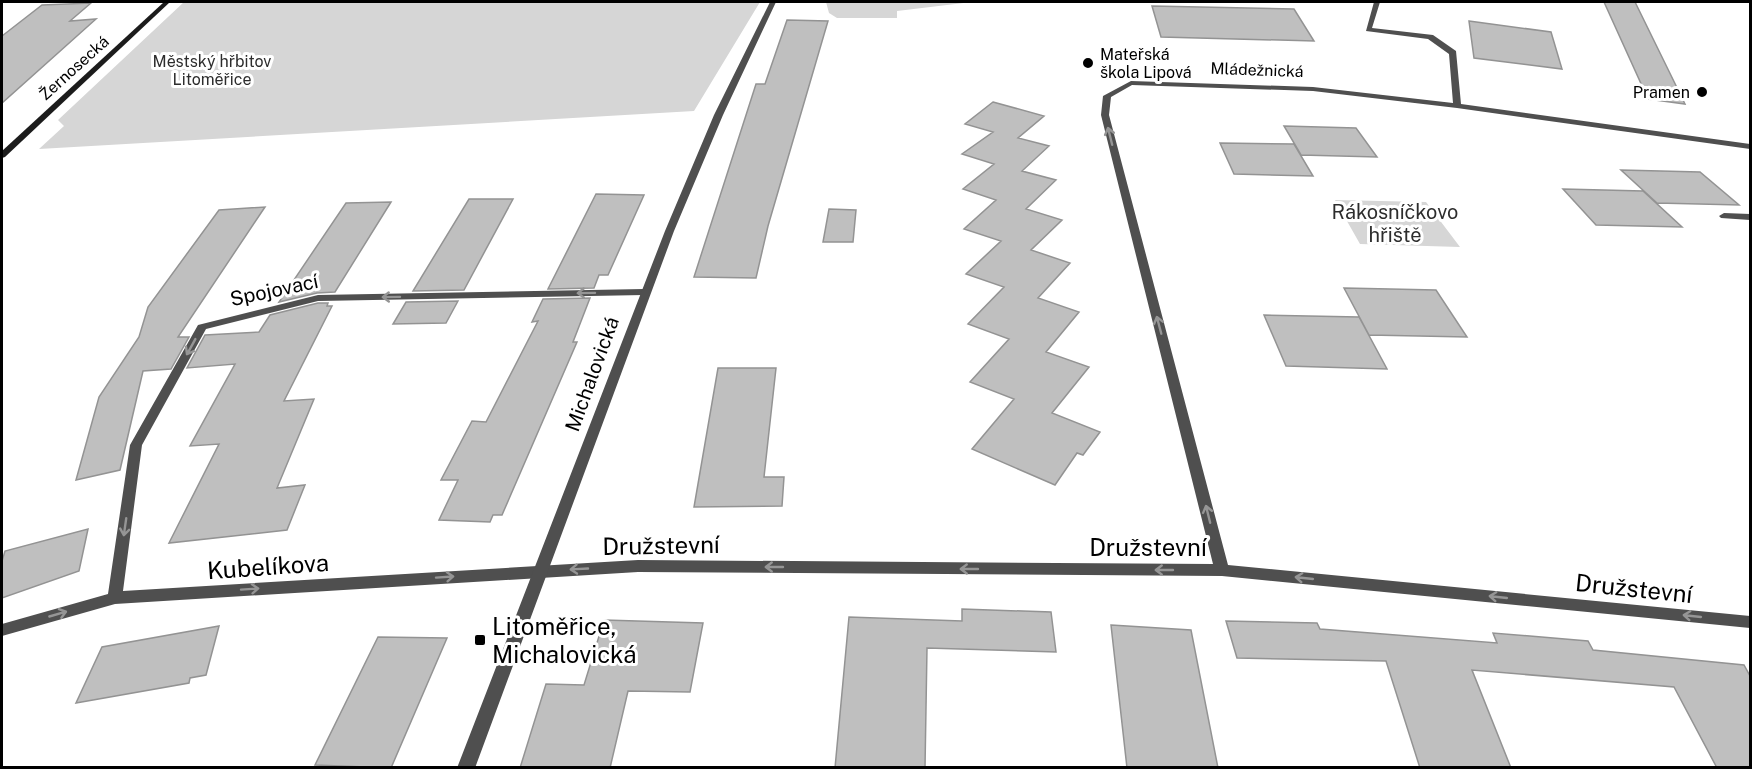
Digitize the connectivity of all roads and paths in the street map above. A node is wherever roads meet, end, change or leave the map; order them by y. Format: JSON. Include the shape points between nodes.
{"nodes":[{"id":1,"x":167,"y":2,"type":"edge"},
{"id":2,"x":773,"y":2,"type":"edge"},
{"id":3,"x":1377,"y":2,"type":"edge"},
{"id":4,"x":1456,"y":106,"type":"junction"},
{"id":5,"x":1750,"y":147,"type":"edge"},
{"id":6,"x":2,"y":155,"type":"edge"},
{"id":7,"x":1724,"y":216,"type":"dead end"},
{"id":8,"x":1750,"y":217,"type":"edge"},
{"id":9,"x":645,"y":292,"type":"junction"},
{"id":10,"x":1222,"y":570,"type":"junction"},
{"id":11,"x":542,"y":571,"type":"junction"},
{"id":12,"x":115,"y":598,"type":"junction"},
{"id":13,"x":1750,"y":622,"type":"edge"},
{"id":14,"x":2,"y":630,"type":"edge"},
{"id":15,"x":466,"y":768,"type":"edge"}],
"edges":[{"from":1,"to":6,"type":"main road","name":"Žernosecká"},
{"from":2,"to":9,"type":"street","name":"Michalovická","via":[[722,105]]},
{"from":3,"to":4,"type":"street","via":[[1368,30],[1430,38],[1453,53]]},
{"from":4,"to":5,"type":"street","name":"Mládežnická"},
{"from":10,"to":4,"type":"street","name":"Mládežnická","one_way":true,"via":[[1105,116],[1107,96],[1131,83],[1313,88]]},
{"from":7,"to":8,"type":"street"},
{"from":9,"to":11,"type":"street","name":"Michalovická"},
{"from":9,"to":12,"type":"street","name":"Spojovací","one_way":true,"via":[[318,298],[202,327],[136,445]]},
{"from":10,"to":11,"type":"street","name":"Družstevní","one_way":true,"via":[[638,566]]},
{"from":13,"to":10,"type":"street","name":"Družstevní","one_way":true},
{"from":12,"to":11,"type":"street","name":"Kubelíkova","one_way":true},
{"from":11,"to":15,"type":"street","name":"Michalovická"},
{"from":14,"to":12,"type":"street","name":"Kubelíkova","one_way":true}]}
